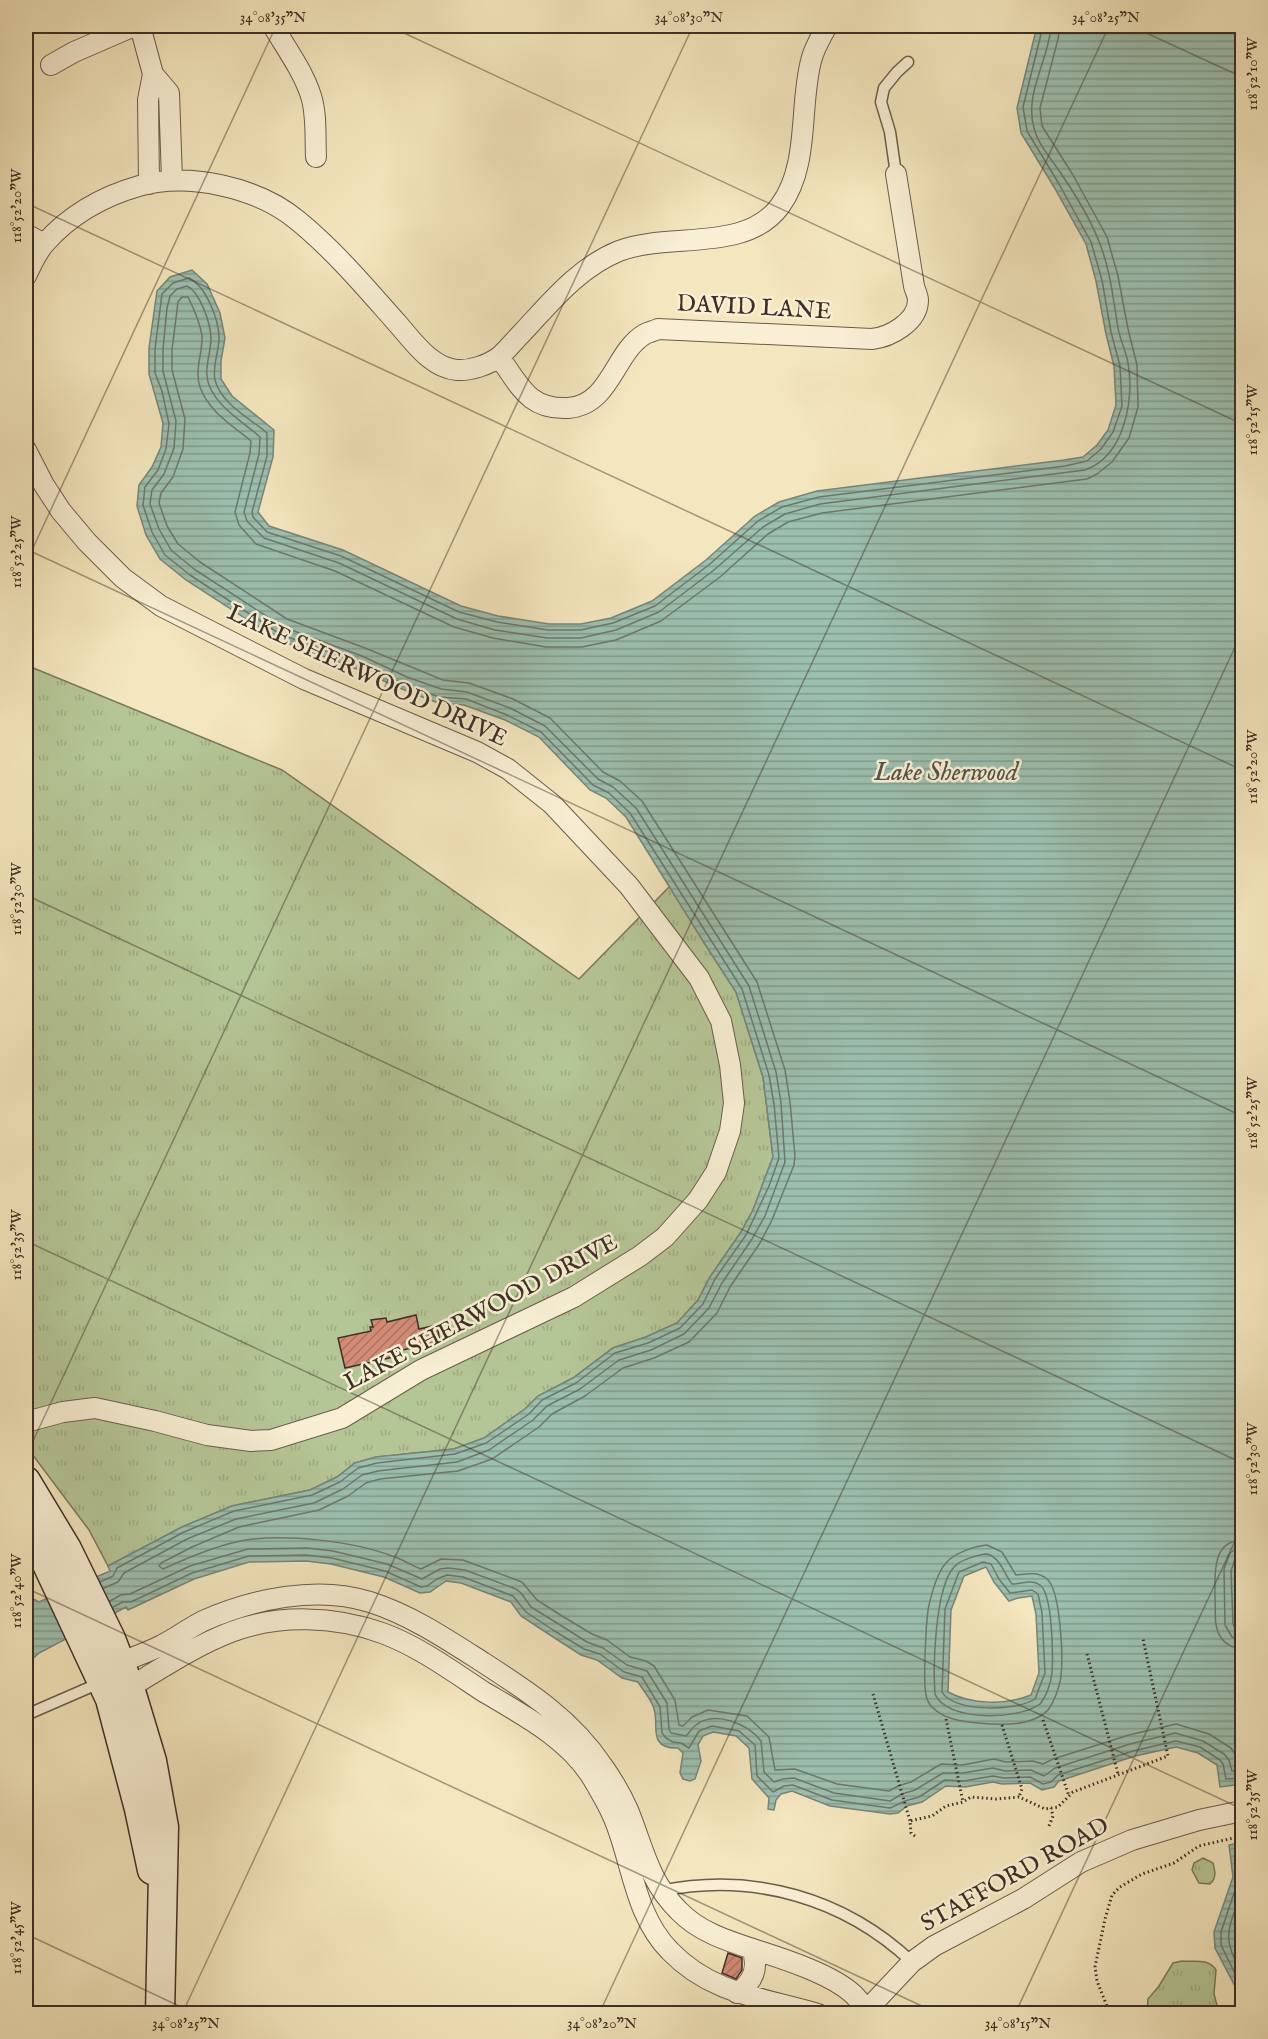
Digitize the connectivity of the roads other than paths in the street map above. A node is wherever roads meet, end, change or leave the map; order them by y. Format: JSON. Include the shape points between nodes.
{"nodes":[{"id":1,"x":134,"y":26,"type":"edge"},
{"id":2,"x":140,"y":26,"type":"edge"},
{"id":3,"x":273,"y":26,"type":"edge"},
{"id":4,"x":827,"y":26,"type":"edge"},
{"id":5,"x":908,"y":62,"type":"dead end"},
{"id":6,"x":51,"y":65,"type":"dead end"},
{"id":7,"x":153,"y":74,"type":"junction"},
{"id":8,"x":316,"y":157,"type":"dead end"},
{"id":9,"x":897,"y":174,"type":"joint"},
{"id":10,"x":172,"y":180,"type":"junction"},
{"id":11,"x":148,"y":184,"type":"junction"},
{"id":12,"x":26,"y":234,"type":"edge"},
{"id":13,"x":44,"y":244,"type":"junction"},
{"id":14,"x":26,"y":276,"type":"edge"},
{"id":15,"x":499,"y":357,"type":"junction"},
{"id":16,"x":26,"y":450,"type":"edge"},
{"id":17,"x":26,"y":1422,"type":"edge"},
{"id":18,"x":26,"y":1481,"type":"edge"},
{"id":19,"x":26,"y":1529,"type":"edge"},
{"id":20,"x":56,"y":1554,"type":"junction"},
{"id":21,"x":109,"y":1671,"type":"junction"},
{"id":22,"x":26,"y":1715,"type":"edge"},
{"id":23,"x":1242,"y":1811,"type":"edge"},
{"id":24,"x":661,"y":1891,"type":"junction"},
{"id":25,"x":752,"y":1949,"type":"junction"},
{"id":26,"x":912,"y":1962,"type":"junction"},
{"id":27,"x":737,"y":1993,"type":"junction"},
{"id":28,"x":866,"y":2012,"type":"edge"},
{"id":29,"x":160,"y":2013,"type":"edge"},
{"id":30,"x":818,"y":2013,"type":"edge"}],
"edges":[{"from":1,"to":6,"type":"street"},
{"from":2,"to":7,"type":"street"},
{"from":3,"to":8,"type":"street","via":[[311,96]]},
{"from":4,"to":15,"type":"street","via":[[811,60],[798,162],[788,194],[770,218],[757,227],[729,235],[644,244],[601,260],[565,288]]},
{"from":5,"to":9,"type":"lane","via":[[884,88],[880,102]]},
{"from":7,"to":10,"type":"street","via":[[169,93]]},
{"from":7,"to":11,"type":"street","via":[[148,100]]},
{"from":9,"to":15,"type":"street","name":"DAVID LANE","via":[[918,301],[906,323],[893,333],[872,339],[658,329],[635,342],[596,396],[573,407],[553,408],[530,398]]},
{"from":10,"to":11,"type":"street"},
{"from":10,"to":15,"type":"street","via":[[240,191],[296,219],[438,364],[456,370],[471,369]]},
{"from":11,"to":13,"type":"street","via":[[114,193],[94,204]]},
{"from":12,"to":13,"type":"street"},
{"from":13,"to":14,"type":"street"},
{"from":16,"to":17,"type":"street","name":"LAKE SHERWOOD DRIVE","via":[[49,494],[87,542],[123,578],[161,606],[304,679],[477,752],[508,768],[552,804],[629,886],[699,978],[721,1021],[734,1103],[730,1131],[716,1172],[698,1200],[665,1237],[574,1297],[421,1370],[342,1418],[271,1440],[251,1441],[207,1435],[95,1408]]},
{"from":18,"to":20,"type":"street"},
{"from":19,"to":20,"type":"street"},
{"from":20,"to":21,"type":"street"},
{"from":21,"to":22,"type":"lane"},
{"from":21,"to":24,"type":"street","name":"STAFFORD ROAD","via":[[201,1622],[274,1599],[341,1596],[396,1612],[473,1655],[538,1697],[564,1720],[617,1787]]},
{"from":21,"to":27,"type":"street","via":[[203,1645],[260,1624],[327,1619],[384,1633],[527,1718],[576,1756],[606,1800],[638,1897],[653,1928],[669,1951],[692,1970]]},
{"from":21,"to":29,"type":"street","via":[[152,1761],[164,1827]]},
{"from":23,"to":26,"type":"street","name":"STAFFORD ROAD","via":[[1132,1840],[1081,1862]]},
{"from":24,"to":25,"type":"street","name":"STAFFORD ROAD","via":[[703,1930]]},
{"from":24,"to":26,"type":"lane","via":[[736,1886],[793,1894],[855,1919],[890,1941]]},
{"from":25,"to":27,"type":"street","via":[[756,1960],[753,1975]]},
{"from":25,"to":28,"type":"street","name":"STAFFORD ROAD","via":[[834,1982],[853,1994]]},
{"from":26,"to":28,"type":"street","name":"STAFFORD ROAD"},
{"from":27,"to":30,"type":"street"}]}
